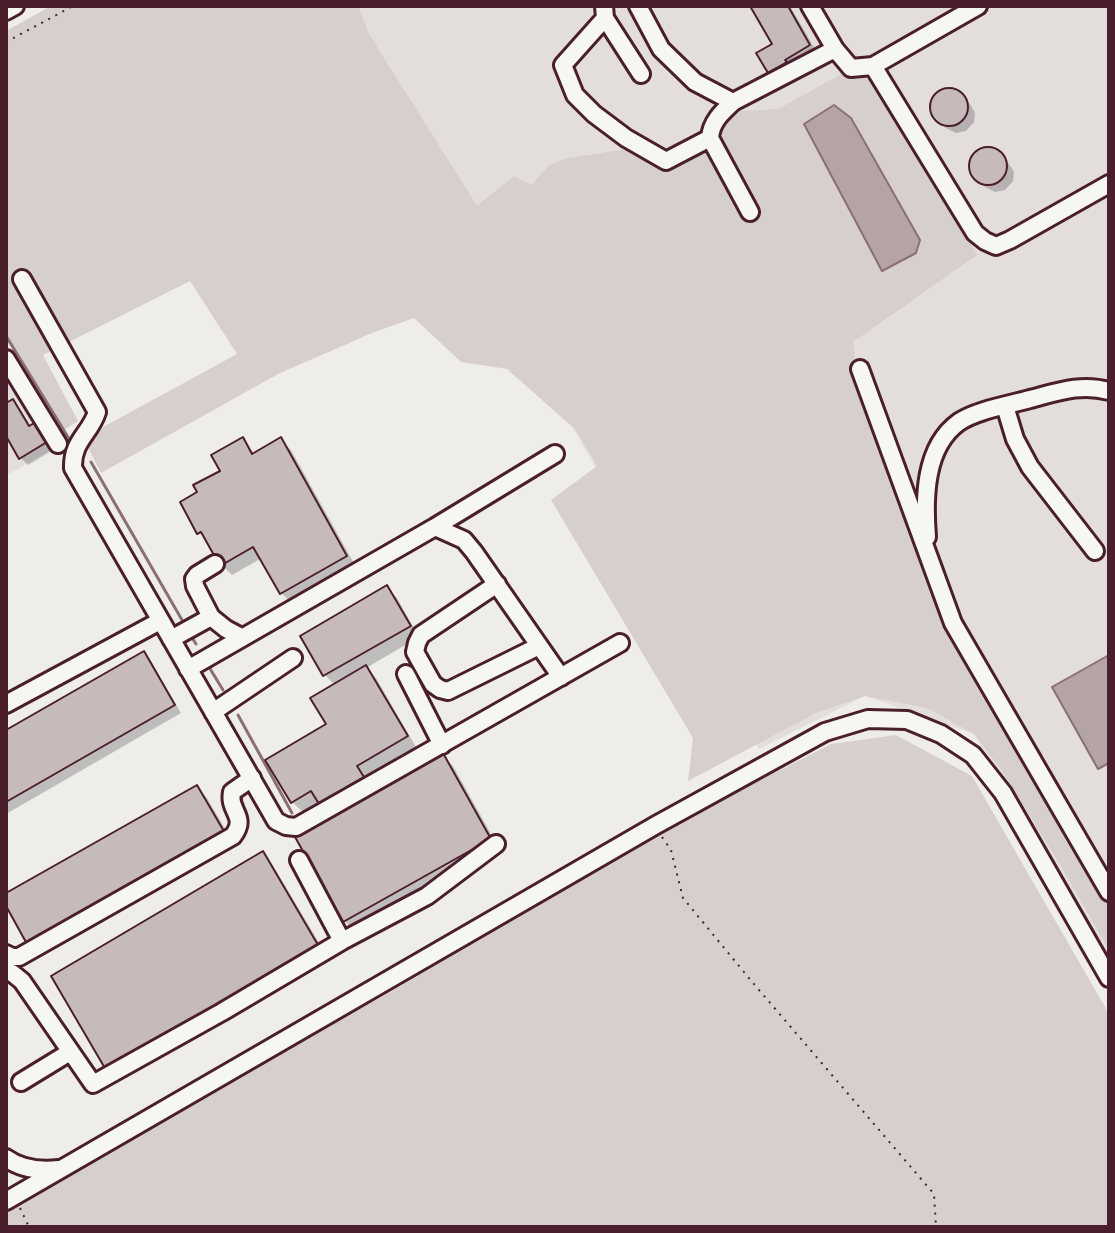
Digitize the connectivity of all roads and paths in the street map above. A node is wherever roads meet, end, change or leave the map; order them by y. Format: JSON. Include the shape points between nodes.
{"nodes":[{"id":1,"x":15,"y":6,"type":"edge"},
{"id":2,"x":73,"y":6,"type":"edge"},
{"id":3,"x":638,"y":6,"type":"edge"},
{"id":4,"x":810,"y":6,"type":"edge"},
{"id":5,"x":978,"y":6,"type":"edge"},
{"id":6,"x":6,"y":11,"type":"edge"},
{"id":7,"x":604,"y":12,"type":"edge"},
{"id":8,"x":6,"y":42,"type":"edge"},
{"id":9,"x":835,"y":49,"type":"junction"},
{"id":10,"x":873,"y":66,"type":"junction"},
{"id":11,"x":641,"y":74,"type":"dead end"},
{"id":12,"x":733,"y":102,"type":"junction"},
{"id":13,"x":710,"y":138,"type":"junction"},
{"id":14,"x":1109,"y":184,"type":"edge"},
{"id":15,"x":750,"y":212,"type":"dead end"},
{"id":16,"x":22,"y":279,"type":"dead end"},
{"id":17,"x":6,"y":359,"type":"edge"},
{"id":18,"x":860,"y":369,"type":"dead end"},
{"id":19,"x":1109,"y":391,"type":"edge"},
{"id":20,"x":1005,"y":406,"type":"junction"},
{"id":21,"x":58,"y":444,"type":"dead end"},
{"id":22,"x":555,"y":454,"type":"dead end"},
{"id":23,"x":435,"y":527,"type":"junction"},
{"id":24,"x":928,"y":551,"type":"junction"},
{"id":25,"x":1095,"y":551,"type":"dead end"},
{"id":26,"x":215,"y":564,"type":"dead end"},
{"id":27,"x":497,"y":584,"type":"junction"},
{"id":28,"x":211,"y":617,"type":"junction"},
{"id":29,"x":160,"y":621,"type":"junction"},
{"id":30,"x":241,"y":637,"type":"junction"},
{"id":31,"x":171,"y":639,"type":"junction"},
{"id":32,"x":620,"y":643,"type":"dead end"},
{"id":33,"x":539,"y":646,"type":"junction"},
{"id":34,"x":293,"y":658,"type":"dead end"},
{"id":35,"x":188,"y":669,"type":"junction"},
{"id":36,"x":406,"y":674,"type":"dead end"},
{"id":37,"x":561,"y":677,"type":"junction"},
{"id":38,"x":6,"y":704,"type":"edge"},
{"id":39,"x":213,"y":712,"type":"junction"},
{"id":40,"x":442,"y":745,"type":"junction"},
{"id":41,"x":252,"y":778,"type":"junction"},
{"id":42,"x":656,"y":825,"type":"junction"},
{"id":43,"x":496,"y":844,"type":"dead end"},
{"id":44,"x":299,"y":860,"type":"dead end"},
{"id":45,"x":1109,"y":892,"type":"edge"},
{"id":46,"x":342,"y":941,"type":"junction"},
{"id":47,"x":6,"y":954,"type":"edge"},
{"id":48,"x":6,"y":971,"type":"edge"},
{"id":49,"x":1109,"y":978,"type":"edge"},
{"id":50,"x":70,"y":1052,"type":"junction"},
{"id":51,"x":21,"y":1082,"type":"dead end"},
{"id":52,"x":6,"y":1158,"type":"edge"},
{"id":53,"x":65,"y":1168,"type":"junction"},
{"id":54,"x":11,"y":1198,"type":"edge"},
{"id":55,"x":29,"y":1227,"type":"edge"},
{"id":56,"x":936,"y":1227,"type":"edge"}],
"edges":[{"from":1,"to":6,"type":"street"},
{"from":2,"to":8,"type":"path"},
{"from":3,"to":12,"type":"street","via":[[661,49],[695,82]]},
{"from":4,"to":9,"type":"street"},
{"from":5,"to":10,"type":"street"},
{"from":7,"to":11,"type":"street"},
{"from":7,"to":13,"type":"street","via":[[563,65],[575,95],[626,138],[666,161]]},
{"from":9,"to":10,"type":"street","via":[[851,68]]},
{"from":9,"to":12,"type":"street"},
{"from":10,"to":14,"type":"street","via":[[975,233],[985,241],[996,246],[1010,240]]},
{"from":12,"to":13,"type":"street","via":[[720,113]]},
{"from":13,"to":15,"type":"street"},
{"from":16,"to":29,"type":"street","via":[[97,412],[72,456],[73,468]]},
{"from":17,"to":21,"type":"street"},
{"from":18,"to":24,"type":"street"},
{"from":19,"to":20,"type":"street","via":[[1073,387]]},
{"from":20,"to":24,"type":"street","via":[[961,421],[944,436],[928,481]]},
{"from":20,"to":25,"type":"street","via":[[1030,467]]},
{"from":22,"to":23,"type":"street"},
{"from":23,"to":27,"type":"street","via":[[464,540]]},
{"from":23,"to":30,"type":"street"},
{"from":24,"to":45,"type":"street","via":[[953,623]]},
{"from":26,"to":28,"type":"street","via":[[194,579]]},
{"from":27,"to":33,"type":"street"},
{"from":27,"to":33,"type":"street","via":[[421,635],[415,652],[433,684],[448,691]]},
{"from":28,"to":30,"type":"street"},
{"from":28,"to":31,"type":"street"},
{"from":29,"to":31,"type":"street"},
{"from":29,"to":38,"type":"street"},
{"from":30,"to":35,"type":"street"},
{"from":31,"to":35,"type":"street"},
{"from":32,"to":37,"type":"street"},
{"from":33,"to":37,"type":"street"},
{"from":34,"to":39,"type":"street"},
{"from":35,"to":39,"type":"street"},
{"from":36,"to":40,"type":"street"},
{"from":37,"to":40,"type":"street"},
{"from":39,"to":41,"type":"street"},
{"from":40,"to":41,"type":"street","via":[[296,827],[276,821]]},
{"from":41,"to":47,"type":"street","via":[[232,792],[239,819],[233,836],[19,957]]},
{"from":42,"to":49,"type":"street","via":[[825,732],[868,719],[907,720],[973,755],[1003,793]]},
{"from":42,"to":53,"type":"street"},
{"from":42,"to":56,"type":"path","via":[[671,850],[683,898],[934,1194]]},
{"from":43,"to":46,"type":"street","via":[[427,896]]},
{"from":44,"to":46,"type":"street"},
{"from":46,"to":50,"type":"street","via":[[93,1084]]},
{"from":48,"to":50,"type":"street","via":[[22,981]]},
{"from":50,"to":51,"type":"street"},
{"from":52,"to":53,"type":"street","via":[[43,1171]]},
{"from":53,"to":54,"type":"street"},
{"from":54,"to":55,"type":"path"}]}
